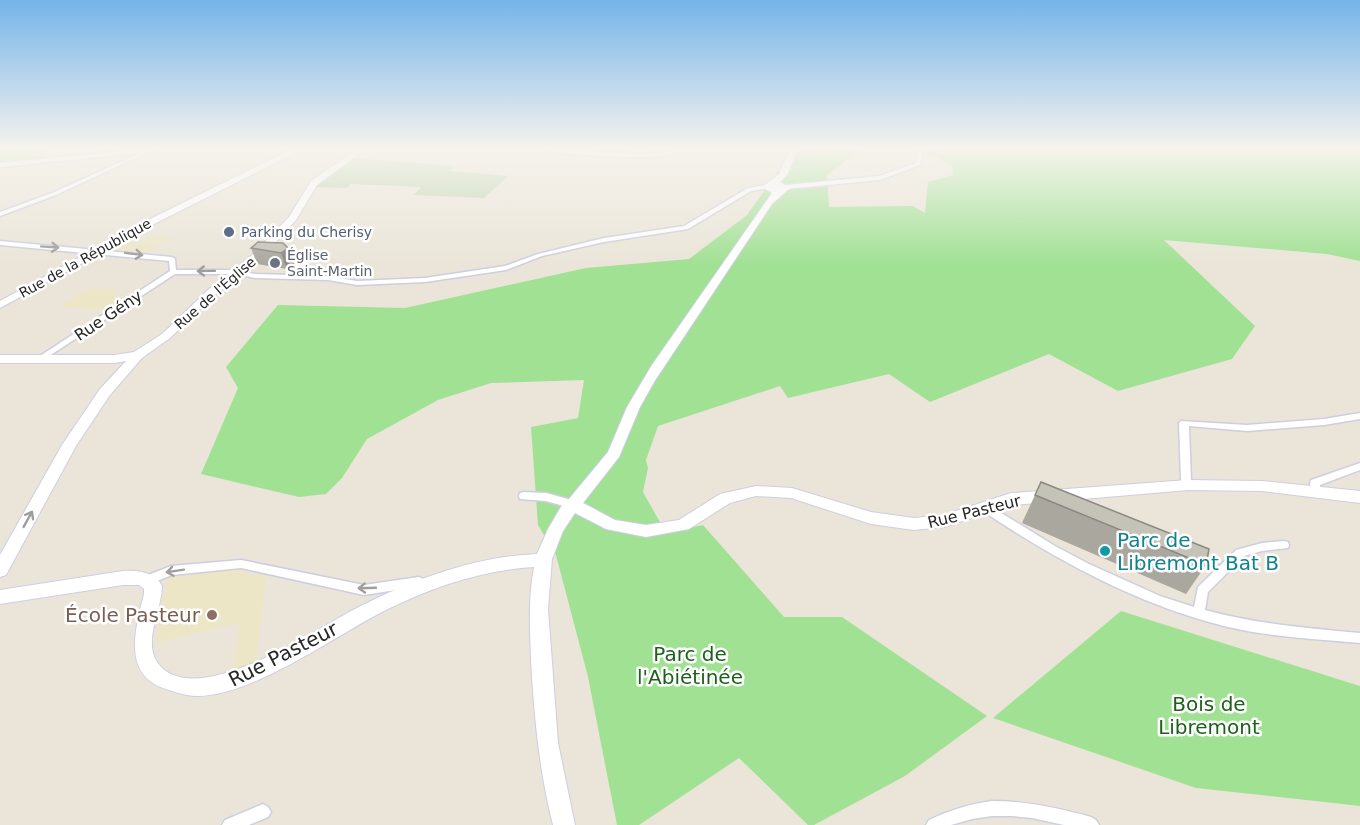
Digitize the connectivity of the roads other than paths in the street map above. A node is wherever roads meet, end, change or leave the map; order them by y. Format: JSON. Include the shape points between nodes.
{"nodes":[{"id":1,"x":776,"y":187,"type":"edge"},
{"id":2,"x":69,"y":188,"type":"edge"},
{"id":3,"x":221,"y":188,"type":"edge"},
{"id":4,"x":311,"y":188,"type":"edge"},
{"id":5,"x":772,"y":188,"type":"edge"},
{"id":6,"x":0,"y":214,"type":"edge"},
{"id":7,"x":0,"y":243,"type":"edge"},
{"id":8,"x":101,"y":251,"type":"junction"},
{"id":9,"x":173,"y":272,"type":"junction"},
{"id":10,"x":239,"y":273,"type":"junction"},
{"id":11,"x":0,"y":305,"type":"edge"},
{"id":12,"x":138,"y":355,"type":"junction"},
{"id":13,"x":43,"y":358,"type":"junction"},
{"id":14,"x":0,"y":359,"type":"edge"},
{"id":15,"x":1360,"y":416,"type":"edge"},
{"id":16,"x":1360,"y":466,"type":"edge"},
{"id":17,"x":1188,"y":485,"type":"junction"},
{"id":18,"x":1316,"y":492,"type":"junction"},
{"id":19,"x":524,"y":496,"type":"dead end"},
{"id":20,"x":1360,"y":496,"type":"edge"},
{"id":21,"x":571,"y":504,"type":"junction"},
{"id":22,"x":985,"y":507,"type":"junction"},
{"id":23,"x":1284,"y":545,"type":"dead end"},
{"id":24,"x":544,"y":560,"type":"junction"},
{"id":25,"x":0,"y":570,"type":"edge"},
{"id":26,"x":147,"y":580,"type":"junction"},
{"id":27,"x":421,"y":587,"type":"junction"},
{"id":28,"x":0,"y":597,"type":"edge"},
{"id":29,"x":1199,"y":613,"type":"junction"},
{"id":30,"x":1360,"y":638,"type":"edge"},
{"id":31,"x":263,"y":812,"type":"dead end"},
{"id":32,"x":230,"y":825,"type":"edge"},
{"id":33,"x":564,"y":825,"type":"edge"},
{"id":34,"x":934,"y":825,"type":"edge"},
{"id":35,"x":1091,"y":825,"type":"edge"}],
"edges":[{"from":1,"to":21,"type":"main road","via":[[754,226],[662,358],[632,408],[613,455]]},
{"from":2,"to":6,"type":"street"},
{"from":3,"to":8,"type":"main road","name":"Rue de la République"},
{"from":4,"to":10,"type":"main road","name":"Rue de l'Église","via":[[293,218]]},
{"from":5,"to":10,"type":"street","via":[[746,191],[686,228],[604,240],[506,267],[425,280],[373,284]]},
{"from":7,"to":8,"type":"street","one_way":true},
{"from":8,"to":9,"type":"street","one_way":true,"via":[[172,259]]},
{"from":8,"to":11,"type":"main road","name":"Rue de la République"},
{"from":10,"to":9,"type":"street","one_way":true},
{"from":9,"to":13,"type":"street","name":"Rue Gény"},
{"from":10,"to":12,"type":"main road","name":"Rue de l'Église"},
{"from":12,"to":13,"type":"main road"},
{"from":25,"to":12,"type":"main road","one_way":true,"via":[[90,411]]},
{"from":13,"to":14,"type":"main road"},
{"from":15,"to":17,"type":"street","via":[[1247,428],[1184,423]]},
{"from":16,"to":18,"type":"street","via":[[1315,483]]},
{"from":17,"to":18,"type":"main road","name":"Rue Pasteur","via":[[1224,483]]},
{"from":17,"to":22,"type":"main road","name":"Rue Pasteur","via":[[1011,499]]},
{"from":18,"to":20,"type":"main road","name":"Rue Pasteur"},
{"from":19,"to":21,"type":"street","via":[[546,496]]},
{"from":21,"to":22,"type":"main road","name":"Rue Pasteur","via":[[612,525],[646,531],[683,525],[725,498],[756,491],[792,493],[871,518],[904,524],[944,521]]},
{"from":21,"to":24,"type":"main road"},
{"from":22,"to":29,"type":"street","via":[[1090,572]]},
{"from":23,"to":29,"type":"street","via":[[1240,554],[1202,590]]},
{"from":24,"to":27,"type":"main road","name":"Rue Pasteur","via":[[490,564]]},
{"from":24,"to":33,"type":"main road","via":[[540,632],[545,733]]},
{"from":27,"to":26,"type":"street","one_way":true,"via":[[419,582],[364,590],[242,564],[171,571]]},
{"from":26,"to":27,"type":"main road","name":"Rue Pasteur","via":[[153,586],[153,594],[144,641],[151,669],[171,684],[198,689],[240,679],[358,615]]},
{"from":26,"to":28,"type":"main road","via":[[123,578]]},
{"from":29,"to":30,"type":"street","via":[[1268,629]]},
{"from":31,"to":32,"type":"street"},
{"from":34,"to":35,"type":"street","via":[[961,813],[999,809],[1048,813]]}]}
